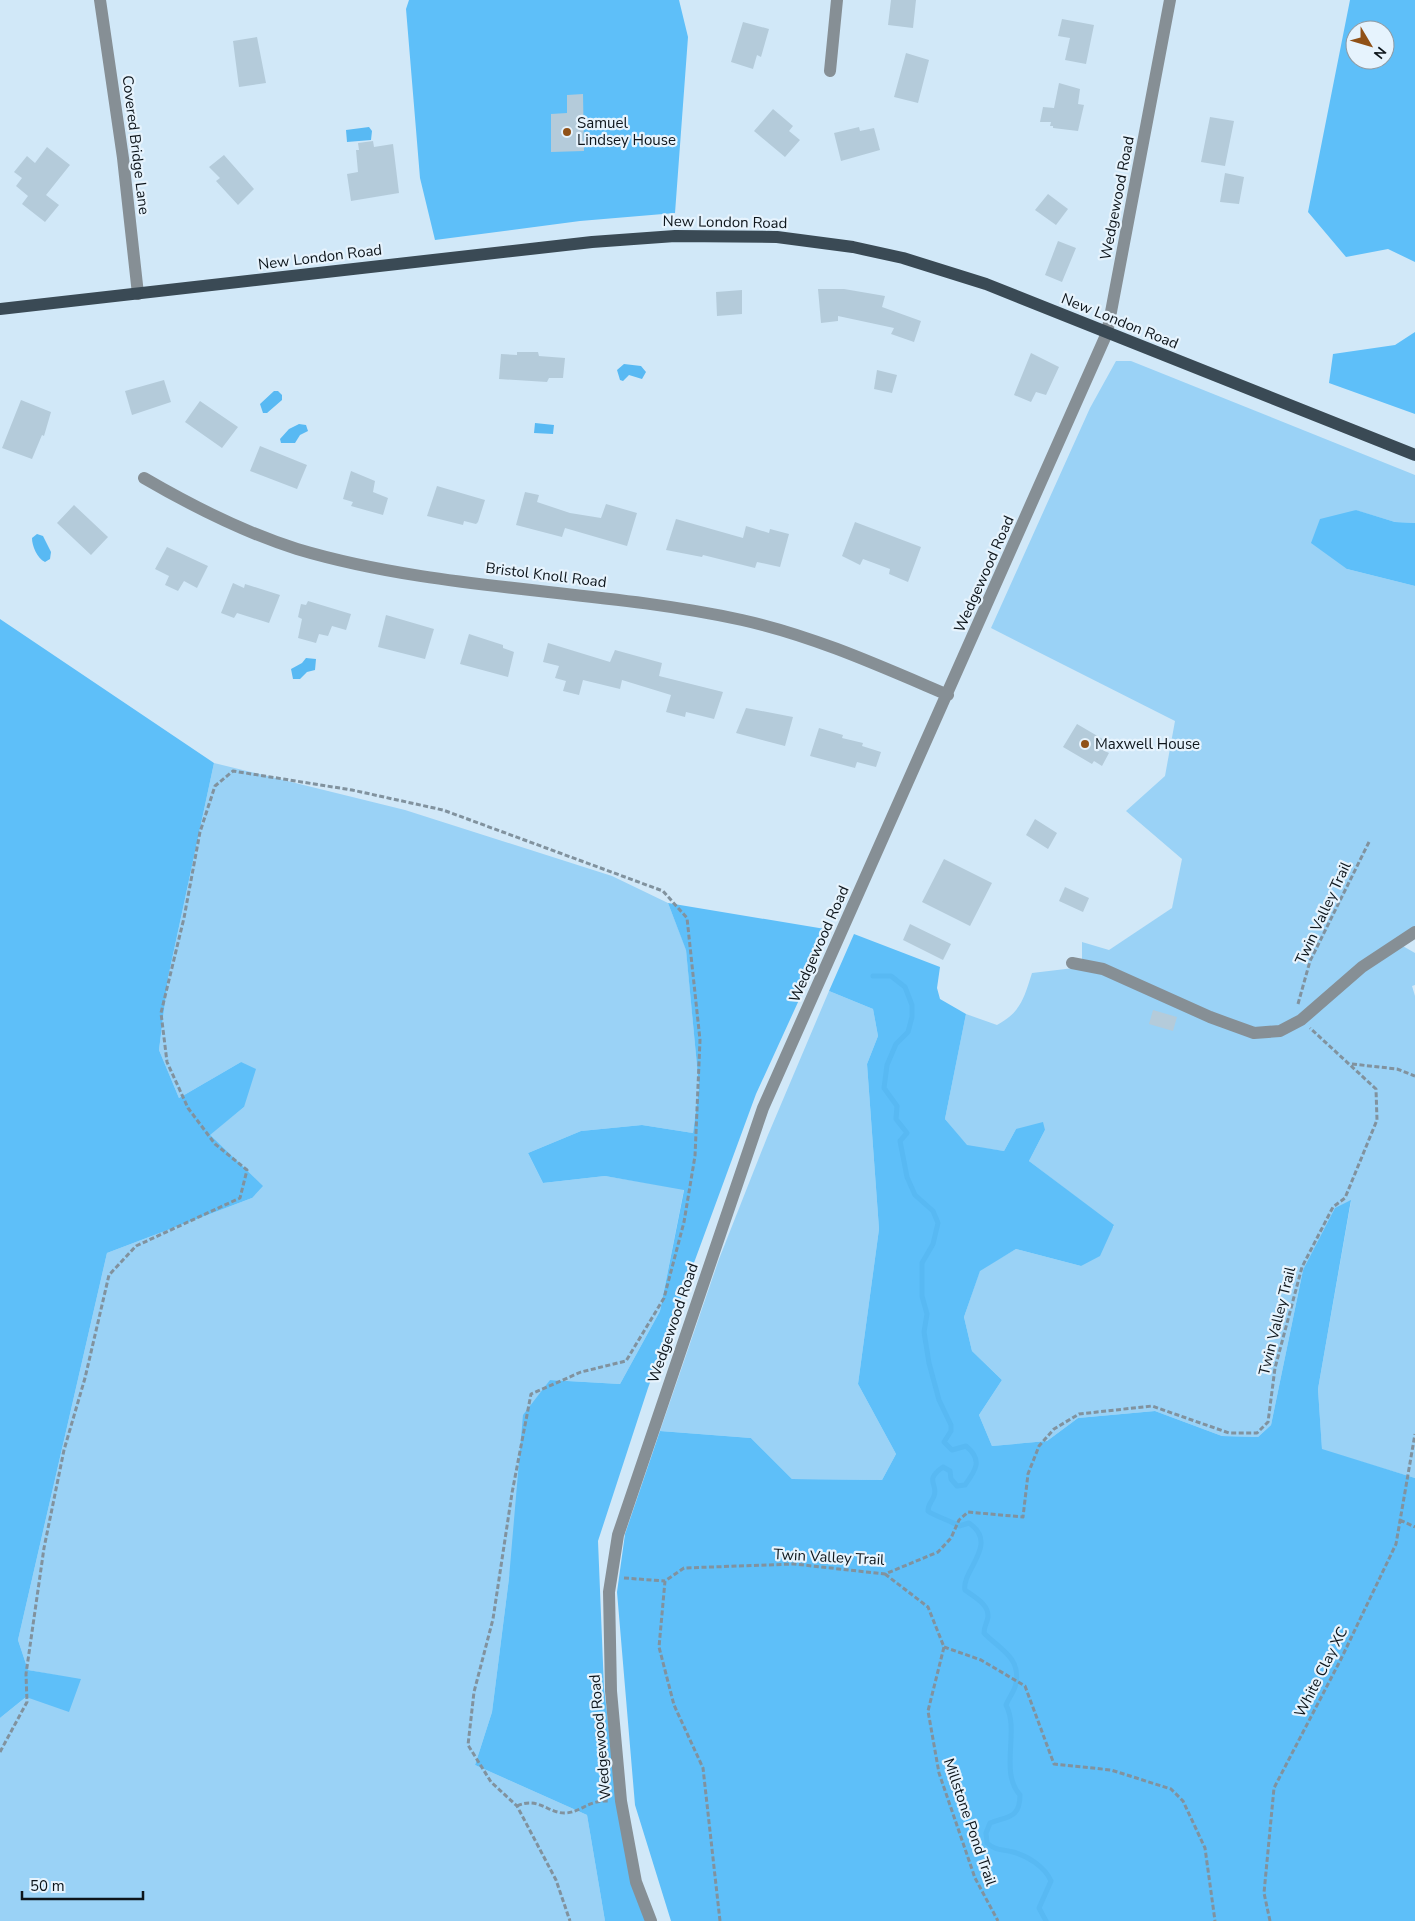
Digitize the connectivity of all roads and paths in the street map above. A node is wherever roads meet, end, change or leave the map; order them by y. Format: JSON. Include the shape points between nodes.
{"nodes":[{"id":1,"x":100,"y":0,"type":"edge"},
{"id":2,"x":837,"y":0,"type":"edge"},
{"id":3,"x":1170,"y":0,"type":"edge"},
{"id":4,"x":830,"y":71,"type":"dead end"},
{"id":5,"x":138,"y":294,"type":"junction"},
{"id":6,"x":0,"y":309,"type":"edge"},
{"id":7,"x":1107,"y":333,"type":"junction"},
{"id":8,"x":1415,"y":455,"type":"edge"},
{"id":9,"x":144,"y":478,"type":"dead end"},
{"id":10,"x":948,"y":695,"type":"junction"},
{"id":11,"x":1370,"y":840,"type":"dead end"},
{"id":12,"x":1414,"y":933,"type":"edge"},
{"id":13,"x":1072,"y":963,"type":"dead end"},
{"id":14,"x":1301,"y":1020,"type":"junction"},
{"id":15,"x":1352,"y":1064,"type":"junction"},
{"id":16,"x":1415,"y":1076,"type":"edge"},
{"id":17,"x":1415,"y":1434,"type":"edge"},
{"id":18,"x":1400,"y":1520,"type":"junction"},
{"id":19,"x":1415,"y":1527,"type":"edge"},
{"id":20,"x":885,"y":1574,"type":"junction"},
{"id":21,"x":611,"y":1577,"type":"junction"},
{"id":22,"x":665,"y":1581,"type":"junction"},
{"id":23,"x":944,"y":1647,"type":"junction"},
{"id":24,"x":0,"y":1752,"type":"edge"},
{"id":25,"x":621,"y":1801,"type":"junction"},
{"id":26,"x":517,"y":1806,"type":"junction"},
{"id":27,"x":570,"y":1921,"type":"edge"},
{"id":28,"x":651,"y":1921,"type":"edge"},
{"id":29,"x":720,"y":1921,"type":"edge"},
{"id":30,"x":998,"y":1921,"type":"edge"},
{"id":31,"x":1215,"y":1921,"type":"edge"},
{"id":32,"x":1270,"y":1921,"type":"edge"}],
"edges":[{"from":1,"to":5,"type":"street","name":"Covered Bridge Lane","via":[[123,158]]},
{"from":2,"to":4,"type":"street"},
{"from":3,"to":7,"type":"street","name":"Wedgewood Road"},
{"from":5,"to":6,"type":"main road","name":"New London Road"},
{"from":5,"to":7,"type":"main road","name":"New London Road","via":[[592,242],[675,236],[758,236],[824,242],[903,258],[986,284]]},
{"from":7,"to":8,"type":"main road","name":"New London Road"},
{"from":7,"to":10,"type":"street","name":"Wedgewood Road"},
{"from":9,"to":10,"type":"street","name":"Bristol Knoll Road","via":[[235,526],[297,549],[433,578],[621,600],[742,620],[837,647]]},
{"from":10,"to":21,"type":"street","name":"Wedgewood Road","via":[[763,1108],[618,1535]]},
{"from":11,"to":14,"type":"path","name":"Twin Valley Trail","via":[[1310,961],[1298,1003]]},
{"from":12,"to":14,"type":"street","via":[[1362,967]]},
{"from":13,"to":14,"type":"street","via":[[1103,970],[1254,1033],[1280,1031]]},
{"from":14,"to":15,"type":"path","name":"Twin Valley Trail"},
{"from":15,"to":16,"type":"path","via":[[1397,1069]]},
{"from":15,"to":20,"type":"path","name":"Twin Valley Trail","via":[[1376,1089],[1377,1120],[1345,1198],[1333,1207],[1302,1267],[1275,1368],[1268,1422],[1257,1433],[1229,1433],[1152,1406],[1079,1414],[1054,1429],[1039,1446],[1028,1474],[1023,1517],[968,1512],[938,1552]]},
{"from":17,"to":18,"type":"path","name":"White Clay XC"},
{"from":18,"to":19,"type":"path"},
{"from":18,"to":32,"type":"path","name":"White Clay XC","via":[[1396,1544],[1274,1788],[1264,1893]]},
{"from":20,"to":22,"type":"path","name":"Twin Valley Trail","via":[[794,1564],[684,1568]]},
{"from":20,"to":23,"type":"path","via":[[928,1608]]},
{"from":21,"to":22,"type":"path"},
{"from":21,"to":25,"type":"street","name":"Wedgewood Road","via":[[611,1691]]},
{"from":22,"to":29,"type":"path","via":[[659,1647],[674,1704],[704,1768]]},
{"from":23,"to":30,"type":"path","name":"Millstone Pond Trail","via":[[928,1711],[939,1773],[975,1878]]},
{"from":23,"to":31,"type":"path","via":[[981,1660],[1023,1685],[1054,1764],[1111,1770],[1158,1783],[1171,1789],[1183,1801],[1205,1848]]},
{"from":24,"to":26,"type":"path","via":[[27,1702],[26,1674],[44,1548],[64,1450],[109,1275],[136,1246],[240,1198],[247,1170],[216,1144],[188,1108],[166,1062],[161,1013],[200,832],[215,786],[234,772],[352,790],[444,810],[663,891],[687,918],[700,1040],[695,1156],[684,1222],[664,1298],[626,1361],[581,1372],[532,1394],[512,1493],[493,1619],[474,1692],[468,1745],[492,1782]]},
{"from":25,"to":26,"type":"path","via":[[596,1801],[566,1813],[527,1801]]},
{"from":25,"to":28,"type":"street","name":"Wedgewood Road","via":[[636,1882]]},
{"from":26,"to":27,"type":"path","via":[[556,1880]]}]}
